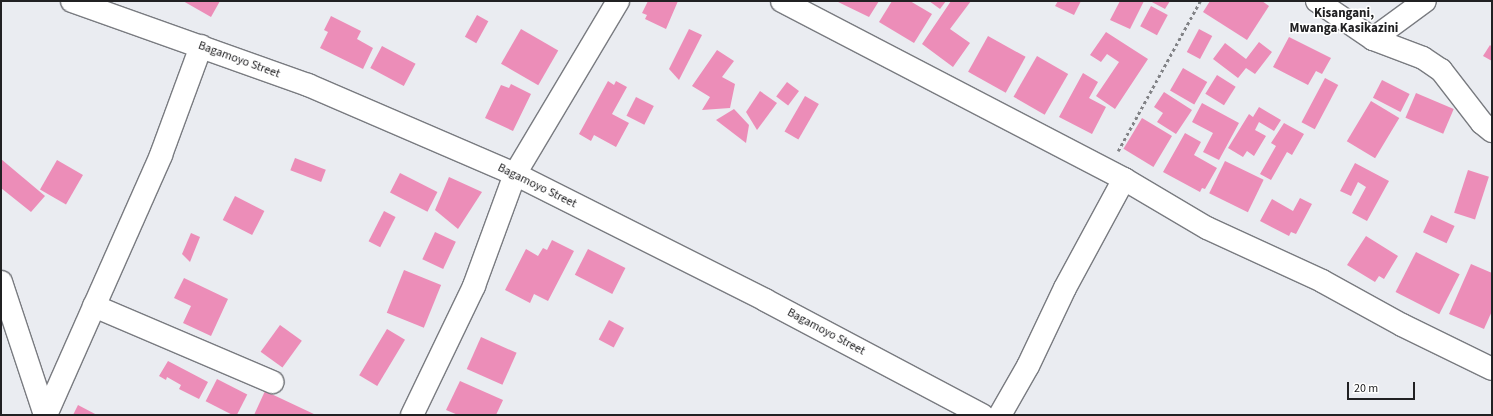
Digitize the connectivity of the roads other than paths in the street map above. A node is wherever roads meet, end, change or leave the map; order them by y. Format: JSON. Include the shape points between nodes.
{"nodes":[{"id":1,"x":72,"y":1,"type":"edge"},
{"id":2,"x":618,"y":1,"type":"edge"},
{"id":3,"x":782,"y":1,"type":"edge"},
{"id":4,"x":1317,"y":1,"type":"edge"},
{"id":5,"x":1425,"y":1,"type":"edge"},
{"id":6,"x":1374,"y":40,"type":"junction"},
{"id":7,"x":201,"y":46,"type":"junction"},
{"id":8,"x":1492,"y":131,"type":"edge"},
{"id":9,"x":515,"y":174,"type":"junction"},
{"id":10,"x":1116,"y":174,"type":"junction"},
{"id":11,"x":1,"y":282,"type":"edge"},
{"id":12,"x":94,"y":306,"type":"junction"},
{"id":13,"x":1492,"y":369,"type":"edge"},
{"id":14,"x":272,"y":382,"type":"dead end"},
{"id":15,"x":45,"y":415,"type":"edge"},
{"id":16,"x":412,"y":415,"type":"edge"},
{"id":17,"x":982,"y":415,"type":"edge"},
{"id":18,"x":1000,"y":415,"type":"edge"}],
"edges":[{"from":1,"to":7,"type":"street","name":"Bagamoyo Street"},
{"from":2,"to":9,"type":"street"},
{"from":3,"to":10,"type":"street"},
{"from":4,"to":6,"type":"street"},
{"from":5,"to":6,"type":"street"},
{"from":6,"to":8,"type":"street","via":[[1423,58],[1441,70],[1482,123]]},
{"from":7,"to":9,"type":"street","name":"Bagamoyo Street","via":[[308,85]]},
{"from":7,"to":12,"type":"street","via":[[161,155]]},
{"from":9,"to":16,"type":"street","via":[[474,286]]},
{"from":9,"to":17,"type":"street","name":"Bagamoyo Street","via":[[758,297]]},
{"from":10,"to":13,"type":"street","via":[[1207,228],[1322,281],[1402,325]]},
{"from":10,"to":18,"type":"street","via":[[1028,366]]},
{"from":11,"to":15,"type":"street"},
{"from":12,"to":14,"type":"street"},
{"from":12,"to":15,"type":"street"}]}
